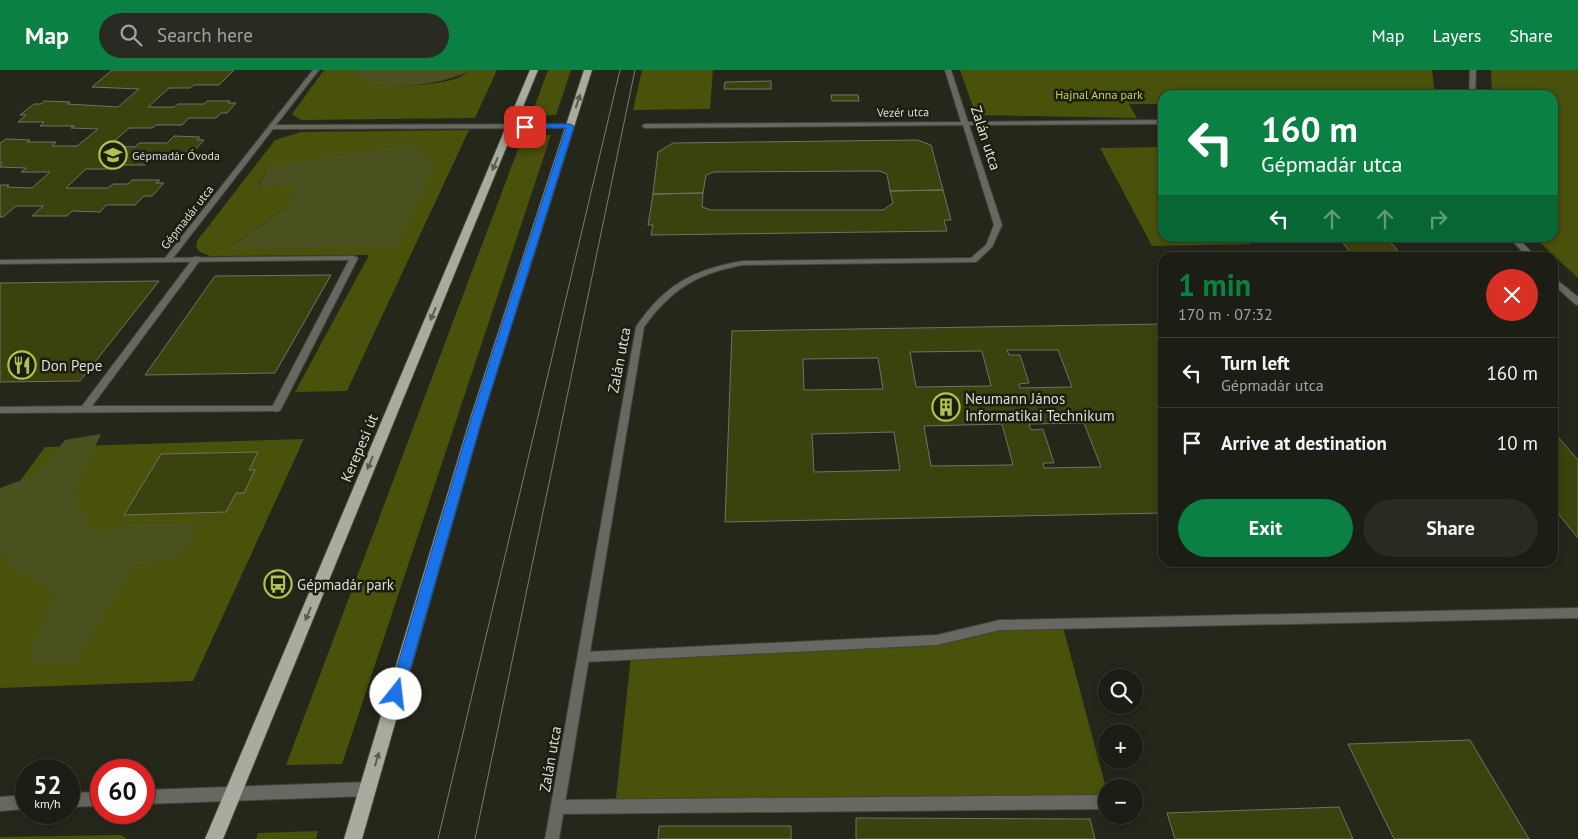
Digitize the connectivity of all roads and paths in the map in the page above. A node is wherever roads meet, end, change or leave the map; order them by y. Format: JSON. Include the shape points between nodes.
{"nodes":[{"id":1,"x":316,"y":70,"type":"edge"},
{"id":2,"x":534,"y":70,"type":"edge"},
{"id":3,"x":588,"y":70,"type":"edge"},
{"id":4,"x":948,"y":70,"type":"edge"},
{"id":5,"x":1473,"y":70,"type":"edge"},
{"id":6,"x":1472,"y":90,"type":"edge"},
{"id":7,"x":964,"y":122,"type":"junction"},
{"id":8,"x":1158,"y":122,"type":"edge"},
{"id":9,"x":570,"y":126,"type":"junction"},
{"id":10,"x":645,"y":126,"type":"dead end"},
{"id":11,"x":272,"y":127,"type":"junction"},
{"id":12,"x":510,"y":127,"type":"junction"},
{"id":13,"x":1518,"y":242,"type":"edge"},
{"id":14,"x":1527,"y":252,"type":"edge"},
{"id":15,"x":167,"y":260,"type":"junction"},
{"id":16,"x":197,"y":260,"type":"junction"},
{"id":17,"x":0,"y":262,"type":"edge"},
{"id":18,"x":1558,"y":284,"type":"edge"},
{"id":19,"x":1578,"y":302,"type":"edge"},
{"id":20,"x":0,"y":410,"type":"edge"},
{"id":21,"x":84,"y":410,"type":"junction"},
{"id":22,"x":1578,"y":613,"type":"edge"},
{"id":23,"x":584,"y":657,"type":"junction"},
{"id":24,"x":368,"y":789,"type":"junction"},
{"id":25,"x":233,"y":792,"type":"junction"},
{"id":26,"x":155,"y":796,"type":"edge"},
{"id":27,"x":1098,"y":802,"type":"edge"},
{"id":28,"x":15,"y":803,"type":"edge"},
{"id":29,"x":0,"y":804,"type":"edge"},
{"id":30,"x":558,"y":807,"type":"junction"},
{"id":31,"x":214,"y":839,"type":"edge"},
{"id":32,"x":353,"y":839,"type":"edge"},
{"id":33,"x":552,"y":839,"type":"edge"}],
"edges":[{"from":1,"to":11,"type":"street","name":"Gépmadár utca"},
{"from":2,"to":12,"type":"main road","name":"Kerepesi út"},
{"from":9,"to":3,"type":"main road","one_way":true},
{"from":4,"to":7,"type":"street","name":"Zalán utca"},
{"from":5,"to":6,"type":"street"},
{"from":7,"to":8,"type":"street","name":"Vezér utca"},
{"from":7,"to":10,"type":"street","name":"Vezér utca"},
{"from":7,"to":23,"type":"street","name":"Zalán utca","via":[[998,225],[992,243],[973,260],[721,266],[682,282],[662,296],[651,310],[640,327]]},
{"from":9,"to":12,"type":"street"},
{"from":24,"to":9,"type":"main road","one_way":true,"via":[[476,419]]},
{"from":11,"to":12,"type":"street"},
{"from":11,"to":15,"type":"street","name":"Gépmadár utca"},
{"from":12,"to":25,"type":"main road","name":"Kerepesi út","one_way":true},
{"from":13,"to":14,"type":"street"},
{"from":15,"to":16,"type":"street"},
{"from":15,"to":17,"type":"street","name":"Gépmadár utca"},
{"from":16,"to":21,"type":"street"},
{"from":16,"to":21,"type":"street","via":[[354,258],[276,409]]},
{"from":18,"to":19,"type":"street"},
{"from":20,"to":21,"type":"street"},
{"from":22,"to":23,"type":"street","via":[[1000,626],[937,640]]},
{"from":23,"to":30,"type":"street","name":"Zalán utca"},
{"from":24,"to":25,"type":"street"},
{"from":24,"to":32,"type":"main road"},
{"from":25,"to":26,"type":"street"},
{"from":25,"to":31,"type":"main road","name":"Kerepesi út"},
{"from":27,"to":30,"type":"street"},
{"from":28,"to":29,"type":"street"},
{"from":30,"to":33,"type":"street"}]}
